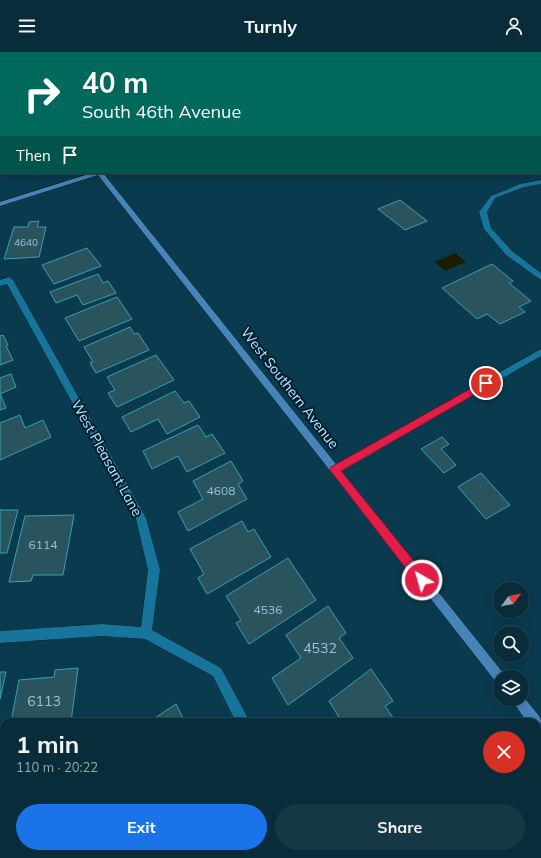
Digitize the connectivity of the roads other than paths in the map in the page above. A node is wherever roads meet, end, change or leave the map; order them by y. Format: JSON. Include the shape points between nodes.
{"nodes":[{"id":1,"x":97,"y":174,"type":"edge"},
{"id":2,"x":101,"y":174,"type":"edge"},
{"id":3,"x":541,"y":182,"type":"edge"},
{"id":4,"x":0,"y":204,"type":"edge"},
{"id":5,"x":541,"y":278,"type":"edge"},
{"id":6,"x":4,"y":281,"type":"edge"},
{"id":7,"x":541,"y":352,"type":"edge"},
{"id":8,"x":335,"y":470,"type":"junction"},
{"id":9,"x":146,"y":633,"type":"junction"},
{"id":10,"x":0,"y":637,"type":"edge"},
{"id":11,"x":494,"y":670,"type":"edge"},
{"id":12,"x":523,"y":706,"type":"edge"},
{"id":13,"x":241,"y":718,"type":"edge"},
{"id":14,"x":532,"y":718,"type":"edge"}],
"edges":[{"from":1,"to":4,"type":"main road"},
{"from":2,"to":8,"type":"main road","name":"West Southern Avenue"},
{"from":3,"to":5,"type":"street","via":[[522,185],[493,197],[483,212],[488,229],[503,247]]},
{"from":6,"to":9,"type":"street","name":"West Pleasant Lane","via":[[141,518],[154,570]]},
{"from":7,"to":8,"type":"street"},
{"from":8,"to":11,"type":"main road","name":"West Southern Avenue"},
{"from":9,"to":10,"type":"street","via":[[102,630]]},
{"from":9,"to":13,"type":"street","via":[[217,672]]},
{"from":12,"to":14,"type":"main road"}]}
